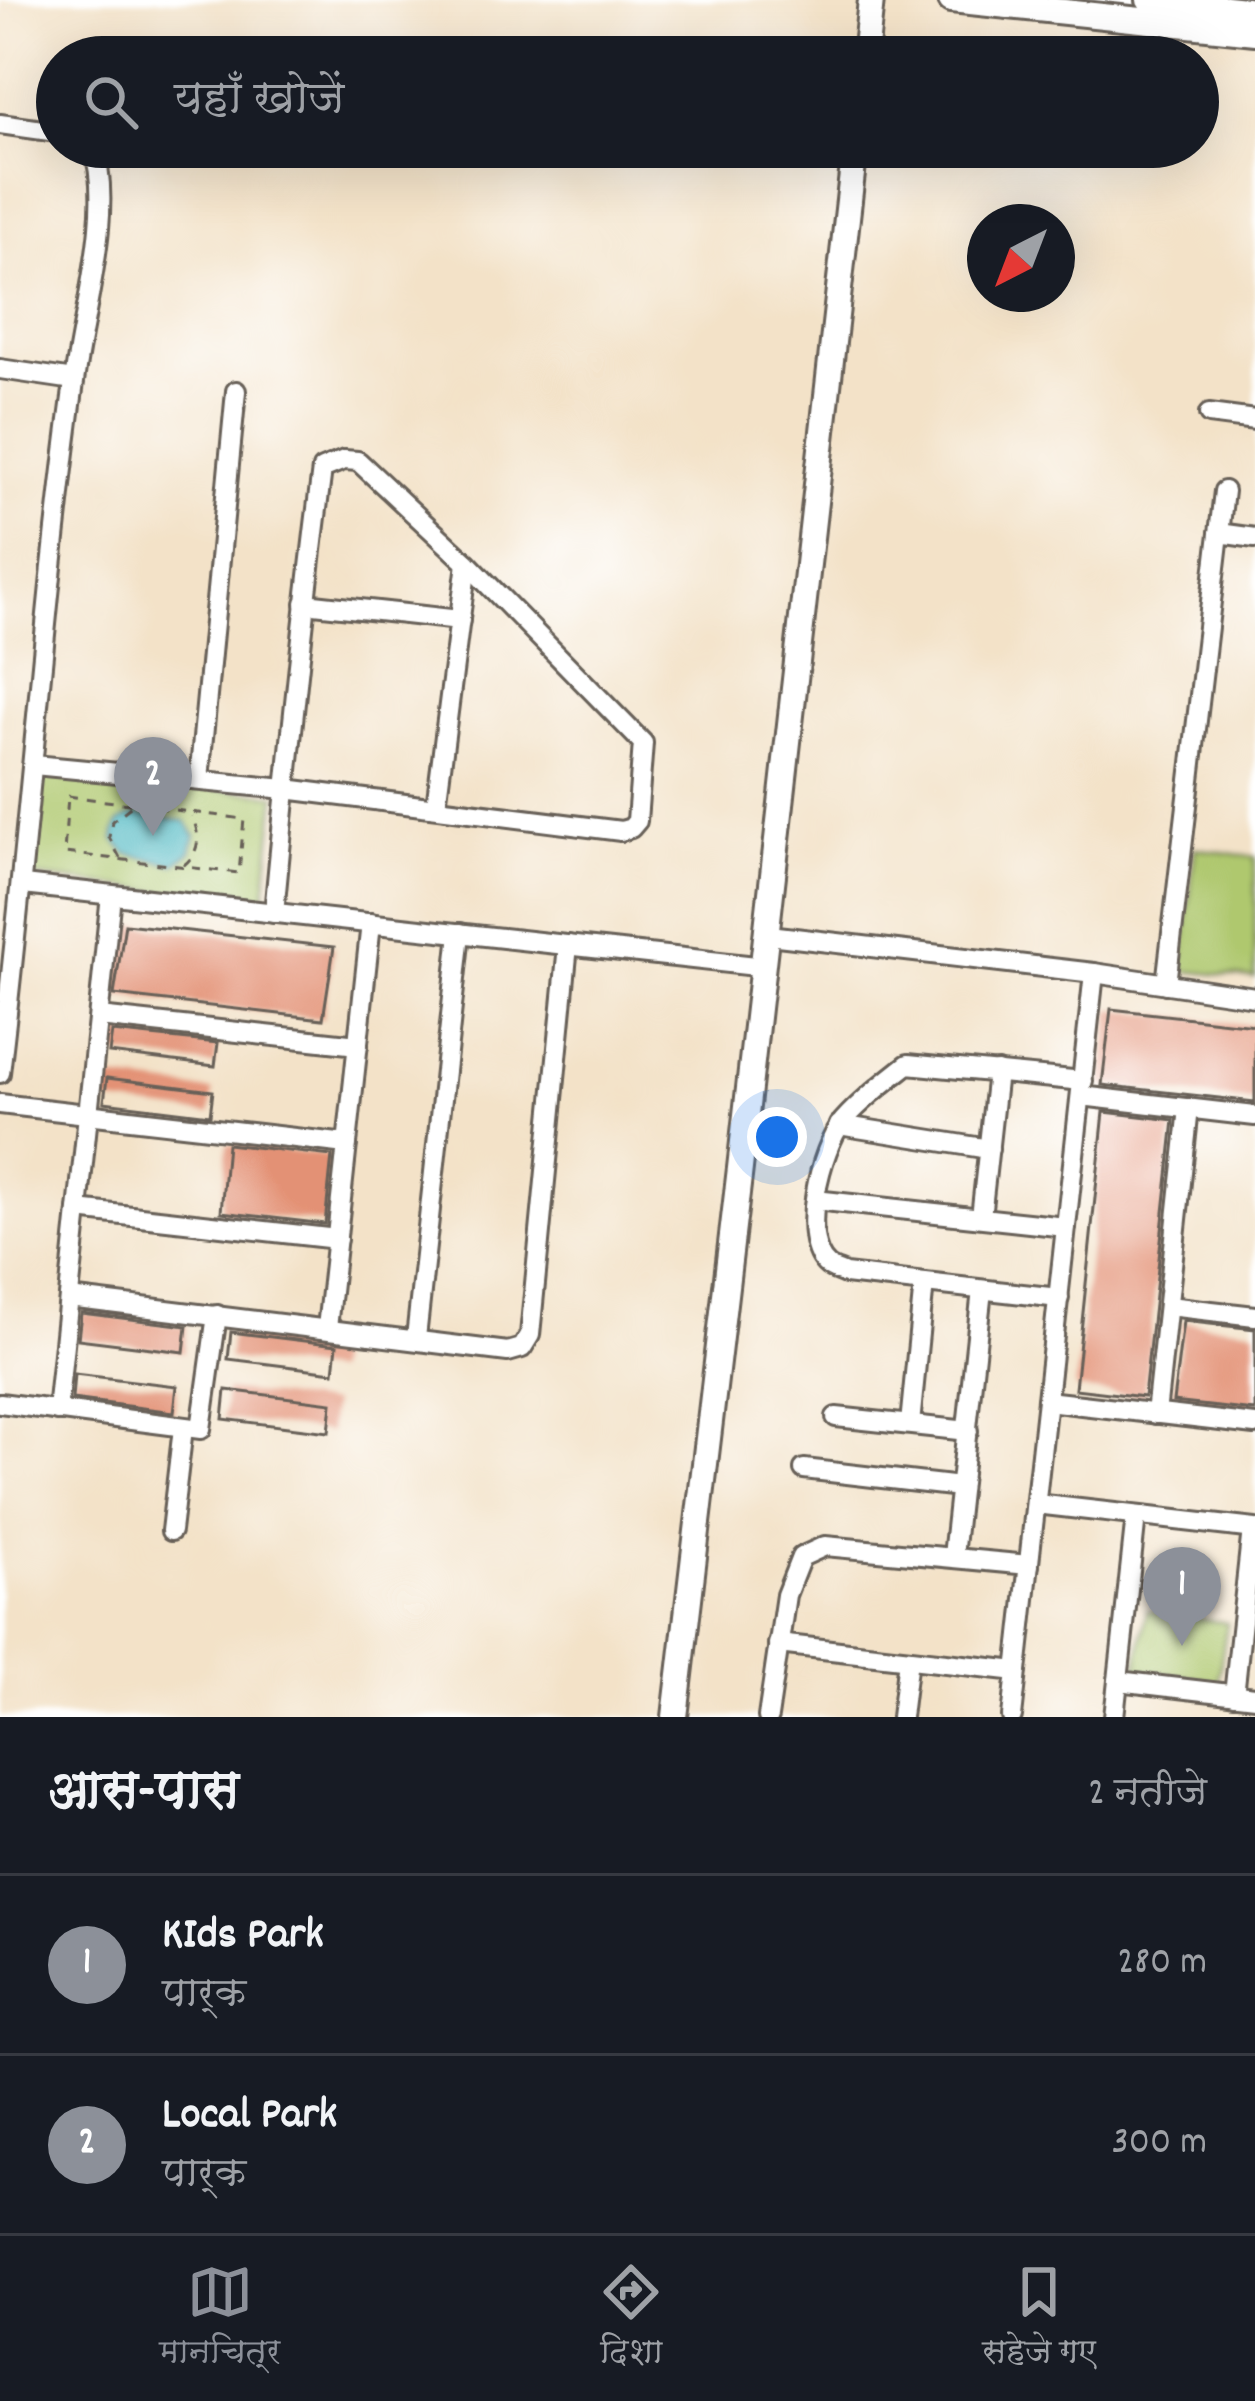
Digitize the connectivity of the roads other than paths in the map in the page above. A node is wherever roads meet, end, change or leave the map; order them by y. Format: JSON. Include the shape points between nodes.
{"nodes":[{"id":1,"x":871,"y":0,"type":"edge"},
{"id":2,"x":951,"y":0,"type":"edge"},
{"id":3,"x":1149,"y":0,"type":"edge"},
{"id":4,"x":1255,"y":11,"type":"edge"},
{"id":5,"x":1255,"y":32,"type":"edge"},
{"id":6,"x":867,"y":36,"type":"edge"},
{"id":7,"x":0,"y":124,"type":"edge"},
{"id":8,"x":36,"y":129,"type":"edge"},
{"id":9,"x":101,"y":168,"type":"edge"},
{"id":10,"x":853,"y":168,"type":"edge"},
{"id":11,"x":0,"y":369,"type":"edge"},
{"id":12,"x":74,"y":380,"type":"junction"},
{"id":13,"x":236,"y":391,"type":"dead end"},
{"id":14,"x":1209,"y":414,"type":"dead end"},
{"id":15,"x":1255,"y":420,"type":"edge"},
{"id":16,"x":1224,"y":490,"type":"dead end"},
{"id":17,"x":1219,"y":533,"type":"junction"},
{"id":18,"x":1255,"y":538,"type":"edge"},
{"id":19,"x":467,"y":563,"type":"junction"},
{"id":20,"x":305,"y":603,"type":"junction"},
{"id":21,"x":460,"y":620,"type":"junction"},
{"id":22,"x":34,"y":765,"type":"junction"},
{"id":23,"x":199,"y":780,"type":"junction"},
{"id":24,"x":286,"y":789,"type":"junction"},
{"id":25,"x":436,"y":806,"type":"junction"},
{"id":26,"x":23,"y":885,"type":"junction"},
{"id":27,"x":112,"y":895,"type":"junction"},
{"id":28,"x":274,"y":913,"type":"junction"},
{"id":29,"x":371,"y":923,"type":"junction"},
{"id":30,"x":460,"y":933,"type":"junction"},
{"id":31,"x":769,"y":935,"type":"junction"},
{"id":32,"x":568,"y":945,"type":"junction"},
{"id":33,"x":765,"y":967,"type":"junction"},
{"id":34,"x":1094,"y":974,"type":"junction"},
{"id":35,"x":1166,"y":984,"type":"junction"},
{"id":36,"x":1255,"y":997,"type":"edge"},
{"id":37,"x":99,"y":1017,"type":"junction"},
{"id":38,"x":358,"y":1045,"type":"junction"},
{"id":39,"x":0,"y":1072,"type":"edge"},
{"id":40,"x":997,"y":1072,"type":"junction"},
{"id":41,"x":1082,"y":1088,"type":"junction"},
{"id":42,"x":0,"y":1103,"type":"edge"},
{"id":43,"x":1189,"y":1108,"type":"junction"},
{"id":44,"x":88,"y":1114,"type":"junction"},
{"id":45,"x":1255,"y":1116,"type":"edge"},
{"id":46,"x":839,"y":1125,"type":"junction"},
{"id":47,"x":347,"y":1144,"type":"junction"},
{"id":48,"x":988,"y":1149,"type":"junction"},
{"id":49,"x":815,"y":1200,"type":"junction"},
{"id":50,"x":78,"y":1210,"type":"junction"},
{"id":51,"x":981,"y":1217,"type":"junction"},
{"id":52,"x":1066,"y":1227,"type":"junction"},
{"id":53,"x":337,"y":1239,"type":"junction"},
{"id":54,"x":924,"y":1283,"type":"junction"},
{"id":55,"x":982,"y":1290,"type":"junction"},
{"id":56,"x":69,"y":1298,"type":"junction"},
{"id":57,"x":1058,"y":1298,"type":"junction"},
{"id":58,"x":1168,"y":1306,"type":"junction"},
{"id":59,"x":217,"y":1315,"type":"junction"},
{"id":60,"x":1255,"y":1316,"type":"edge"},
{"id":61,"x":327,"y":1328,"type":"junction"},
{"id":62,"x":416,"y":1338,"type":"junction"},
{"id":63,"x":1047,"y":1401,"type":"junction"},
{"id":64,"x":0,"y":1403,"type":"edge"},
{"id":65,"x":56,"y":1412,"type":"junction"},
{"id":66,"x":1156,"y":1414,"type":"junction"},
{"id":67,"x":836,"y":1417,"type":"dead end"},
{"id":68,"x":910,"y":1424,"type":"junction"},
{"id":69,"x":1255,"y":1425,"type":"edge"},
{"id":70,"x":182,"y":1428,"type":"junction"},
{"id":71,"x":968,"y":1431,"type":"junction"},
{"id":72,"x":804,"y":1469,"type":"dead end"},
{"id":73,"x":960,"y":1487,"type":"junction"},
{"id":74,"x":1036,"y":1504,"type":"junction"},
{"id":75,"x":1136,"y":1516,"type":"junction"},
{"id":76,"x":1254,"y":1529,"type":"edge"},
{"id":77,"x":171,"y":1531,"type":"dead end"},
{"id":78,"x":952,"y":1556,"type":"junction"},
{"id":79,"x":1029,"y":1565,"type":"junction"},
{"id":80,"x":778,"y":1643,"type":"junction"},
{"id":81,"x":908,"y":1659,"type":"junction"},
{"id":82,"x":1017,"y":1671,"type":"junction"},
{"id":83,"x":1118,"y":1681,"type":"junction"},
{"id":84,"x":1234,"y":1695,"type":"junction"},
{"id":85,"x":1255,"y":1697,"type":"edge"},
{"id":86,"x":675,"y":1717,"type":"edge"},
{"id":87,"x":768,"y":1717,"type":"edge"},
{"id":88,"x":901,"y":1717,"type":"edge"},
{"id":89,"x":1012,"y":1717,"type":"edge"},
{"id":90,"x":1114,"y":1717,"type":"edge"}],
"edges":[{"from":1,"to":6,"type":"main road"},
{"from":2,"to":5,"type":"main road"},
{"from":3,"to":4,"type":"main road"},
{"from":7,"to":8,"type":"street"},
{"from":9,"to":12,"type":"street"},
{"from":10,"to":31,"type":"main road"},
{"from":11,"to":12,"type":"street"},
{"from":12,"to":22,"type":"street"},
{"from":13,"to":23,"type":"street"},
{"from":14,"to":15,"type":"street"},
{"from":16,"to":17,"type":"street"},
{"from":17,"to":18,"type":"street"},
{"from":17,"to":35,"type":"street"},
{"from":19,"to":20,"type":"street","via":[[358,461],[344,460],[322,469]]},
{"from":19,"to":21,"type":"street"},
{"from":19,"to":25,"type":"street","via":[[643,743],[637,821],[621,830]]},
{"from":20,"to":21,"type":"street"},
{"from":20,"to":24,"type":"street"},
{"from":21,"to":25,"type":"street"},
{"from":22,"to":23,"type":"street"},
{"from":22,"to":26,"type":"street"},
{"from":23,"to":24,"type":"street"},
{"from":24,"to":25,"type":"street"},
{"from":24,"to":28,"type":"street"},
{"from":26,"to":27,"type":"street"},
{"from":26,"to":39,"type":"street"},
{"from":27,"to":28,"type":"street"},
{"from":27,"to":37,"type":"street"},
{"from":28,"to":29,"type":"street"},
{"from":29,"to":30,"type":"street"},
{"from":29,"to":38,"type":"street"},
{"from":30,"to":32,"type":"street"},
{"from":30,"to":62,"type":"street"},
{"from":31,"to":33,"type":"main road"},
{"from":31,"to":34,"type":"street"},
{"from":32,"to":33,"type":"street"},
{"from":32,"to":62,"type":"street","via":[[530,1335],[508,1352]]},
{"from":33,"to":86,"type":"main road"},
{"from":34,"to":35,"type":"street"},
{"from":34,"to":41,"type":"street"},
{"from":35,"to":36,"type":"street"},
{"from":37,"to":38,"type":"street"},
{"from":37,"to":44,"type":"street"},
{"from":38,"to":47,"type":"street"},
{"from":40,"to":41,"type":"street"},
{"from":40,"to":46,"type":"street","via":[[908,1064]]},
{"from":40,"to":48,"type":"street"},
{"from":41,"to":43,"type":"street"},
{"from":41,"to":52,"type":"street"},
{"from":42,"to":44,"type":"street"},
{"from":43,"to":45,"type":"street"},
{"from":43,"to":58,"type":"street"},
{"from":44,"to":47,"type":"street"},
{"from":44,"to":50,"type":"street"},
{"from":46,"to":48,"type":"street"},
{"from":46,"to":49,"type":"street","via":[[820,1164]]},
{"from":47,"to":53,"type":"street"},
{"from":48,"to":51,"type":"street"},
{"from":49,"to":51,"type":"street"},
{"from":49,"to":54,"type":"street","via":[[813,1232],[827,1265]]},
{"from":50,"to":53,"type":"street"},
{"from":50,"to":56,"type":"street"},
{"from":51,"to":52,"type":"street"},
{"from":52,"to":57,"type":"street"},
{"from":53,"to":61,"type":"street"},
{"from":54,"to":55,"type":"street"},
{"from":54,"to":68,"type":"street"},
{"from":55,"to":57,"type":"street"},
{"from":55,"to":71,"type":"street"},
{"from":56,"to":59,"type":"street"},
{"from":56,"to":65,"type":"street"},
{"from":57,"to":63,"type":"street"},
{"from":58,"to":60,"type":"street"},
{"from":58,"to":66,"type":"street"},
{"from":59,"to":61,"type":"street"},
{"from":59,"to":70,"type":"street","via":[[204,1425]]},
{"from":61,"to":62,"type":"street"},
{"from":63,"to":66,"type":"street"},
{"from":63,"to":74,"type":"street"},
{"from":64,"to":65,"type":"street"},
{"from":65,"to":70,"type":"street"},
{"from":66,"to":69,"type":"street"},
{"from":67,"to":68,"type":"street"},
{"from":68,"to":71,"type":"street"},
{"from":70,"to":77,"type":"street"},
{"from":71,"to":73,"type":"street"},
{"from":72,"to":73,"type":"street"},
{"from":73,"to":78,"type":"street"},
{"from":74,"to":75,"type":"street"},
{"from":74,"to":79,"type":"street"},
{"from":75,"to":76,"type":"street"},
{"from":75,"to":83,"type":"street"},
{"from":76,"to":84,"type":"street"},
{"from":78,"to":79,"type":"street"},
{"from":78,"to":80,"type":"street","via":[[825,1546],[801,1557]]},
{"from":79,"to":82,"type":"street"},
{"from":80,"to":81,"type":"street"},
{"from":80,"to":87,"type":"street"},
{"from":81,"to":82,"type":"street"},
{"from":81,"to":88,"type":"street"},
{"from":82,"to":89,"type":"street"},
{"from":83,"to":84,"type":"street"},
{"from":83,"to":90,"type":"street"},
{"from":84,"to":85,"type":"street"}]}
